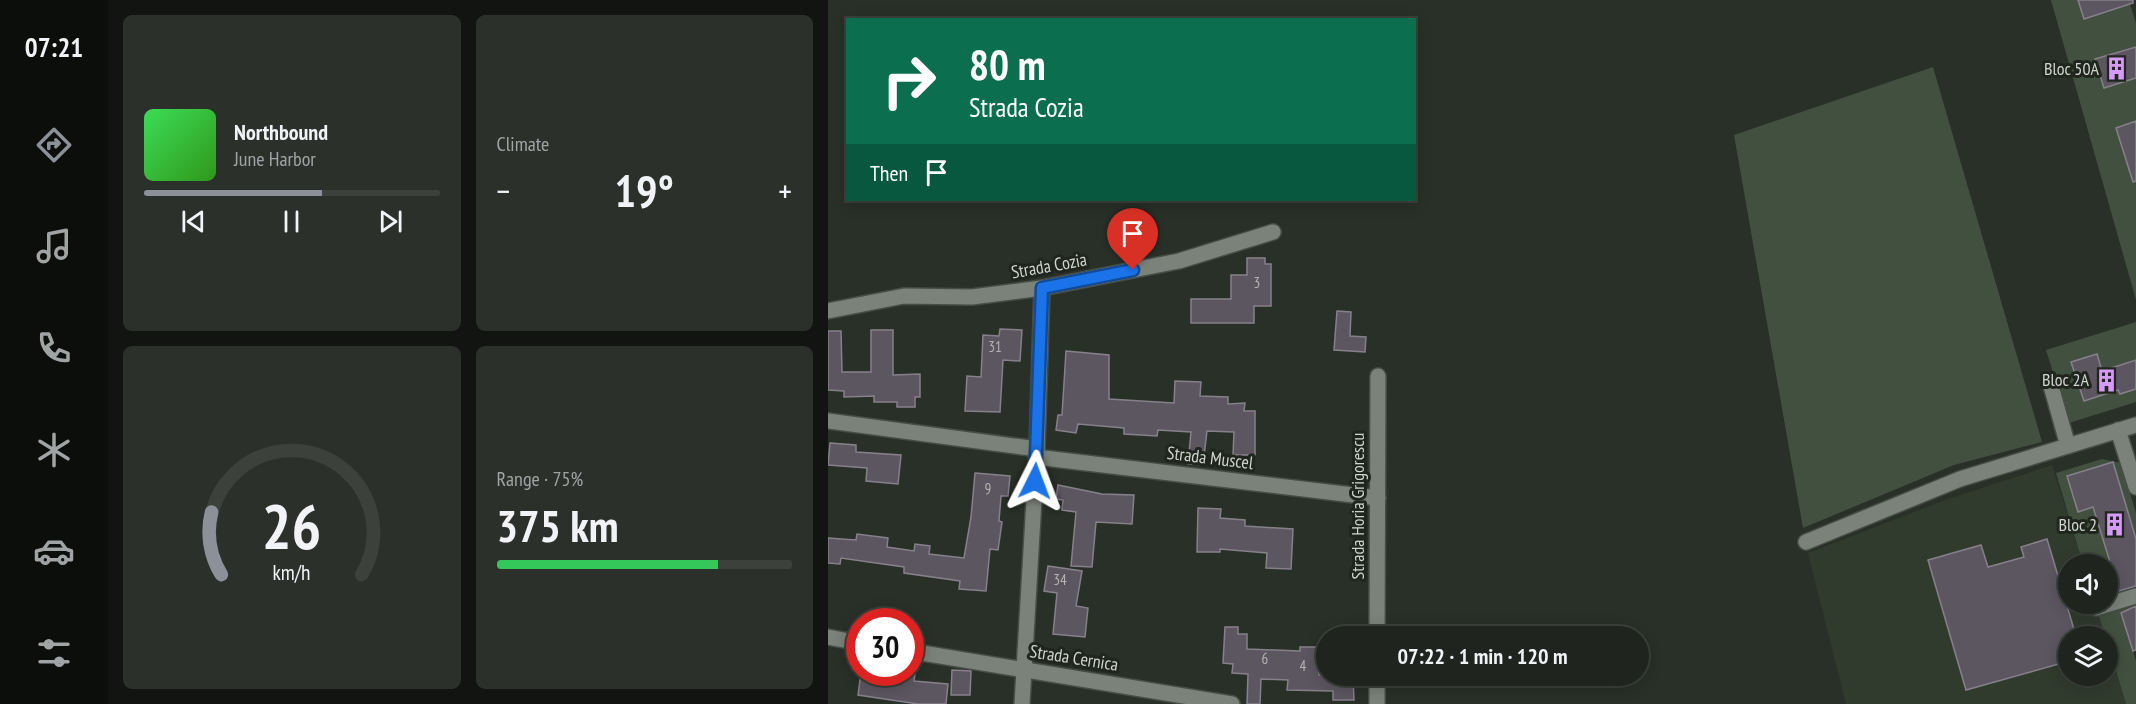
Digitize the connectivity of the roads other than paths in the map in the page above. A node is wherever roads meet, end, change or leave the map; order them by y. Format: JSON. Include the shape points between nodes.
{"nodes":[{"id":1,"x":1273,"y":232,"type":"dead end"},
{"id":2,"x":1042,"y":288,"type":"junction"},
{"id":3,"x":828,"y":311,"type":"edge"},
{"id":4,"x":1378,"y":376,"type":"dead end"},
{"id":5,"x":2051,"y":386,"type":"dead end"},
{"id":6,"x":828,"y":421,"type":"edge"},
{"id":7,"x":2136,"y":425,"type":"edge"},
{"id":8,"x":2118,"y":430,"type":"junction"},
{"id":9,"x":2068,"y":446,"type":"junction"},
{"id":10,"x":1037,"y":453,"type":"junction"},
{"id":11,"x":2136,"y":487,"type":"edge"},
{"id":12,"x":1378,"y":498,"type":"junction"},
{"id":13,"x":1806,"y":542,"type":"dead end"},
{"id":14,"x":2136,"y":596,"type":"edge"},
{"id":15,"x":2118,"y":601,"type":"edge"},
{"id":16,"x":1377,"y":626,"type":"edge"},
{"id":17,"x":828,"y":638,"type":"edge"},
{"id":18,"x":846,"y":641,"type":"edge"},
{"id":19,"x":924,"y":653,"type":"edge"},
{"id":20,"x":1023,"y":670,"type":"junction"},
{"id":21,"x":1377,"y":686,"type":"edge"},
{"id":22,"x":1022,"y":704,"type":"edge"},
{"id":23,"x":1232,"y":704,"type":"edge"},
{"id":24,"x":1377,"y":704,"type":"edge"}],
"edges":[{"from":1,"to":2,"type":"street","name":"Strada Cozia","via":[[1179,261]]},
{"from":2,"to":3,"type":"street","name":"Strada Cozia","via":[[972,297],[904,296]]},
{"from":2,"to":10,"type":"street"},
{"from":4,"to":12,"type":"street","name":"Strada Horia Grigorescu"},
{"from":5,"to":9,"type":"street"},
{"from":6,"to":10,"type":"street","name":"Strada Muscel"},
{"from":7,"to":8,"type":"street"},
{"from":8,"to":9,"type":"street"},
{"from":8,"to":11,"type":"street"},
{"from":9,"to":13,"type":"street","via":[[1960,479]]},
{"from":10,"to":12,"type":"street","name":"Strada Muscel"},
{"from":10,"to":20,"type":"street"},
{"from":12,"to":16,"type":"street","name":"Strada Horia Grigorescu"},
{"from":14,"to":15,"type":"street"},
{"from":17,"to":18,"type":"street"},
{"from":19,"to":20,"type":"street","name":"Strada Cernica"},
{"from":20,"to":22,"type":"street"},
{"from":20,"to":23,"type":"street","name":"Strada Cernica"},
{"from":21,"to":24,"type":"street"}]}
